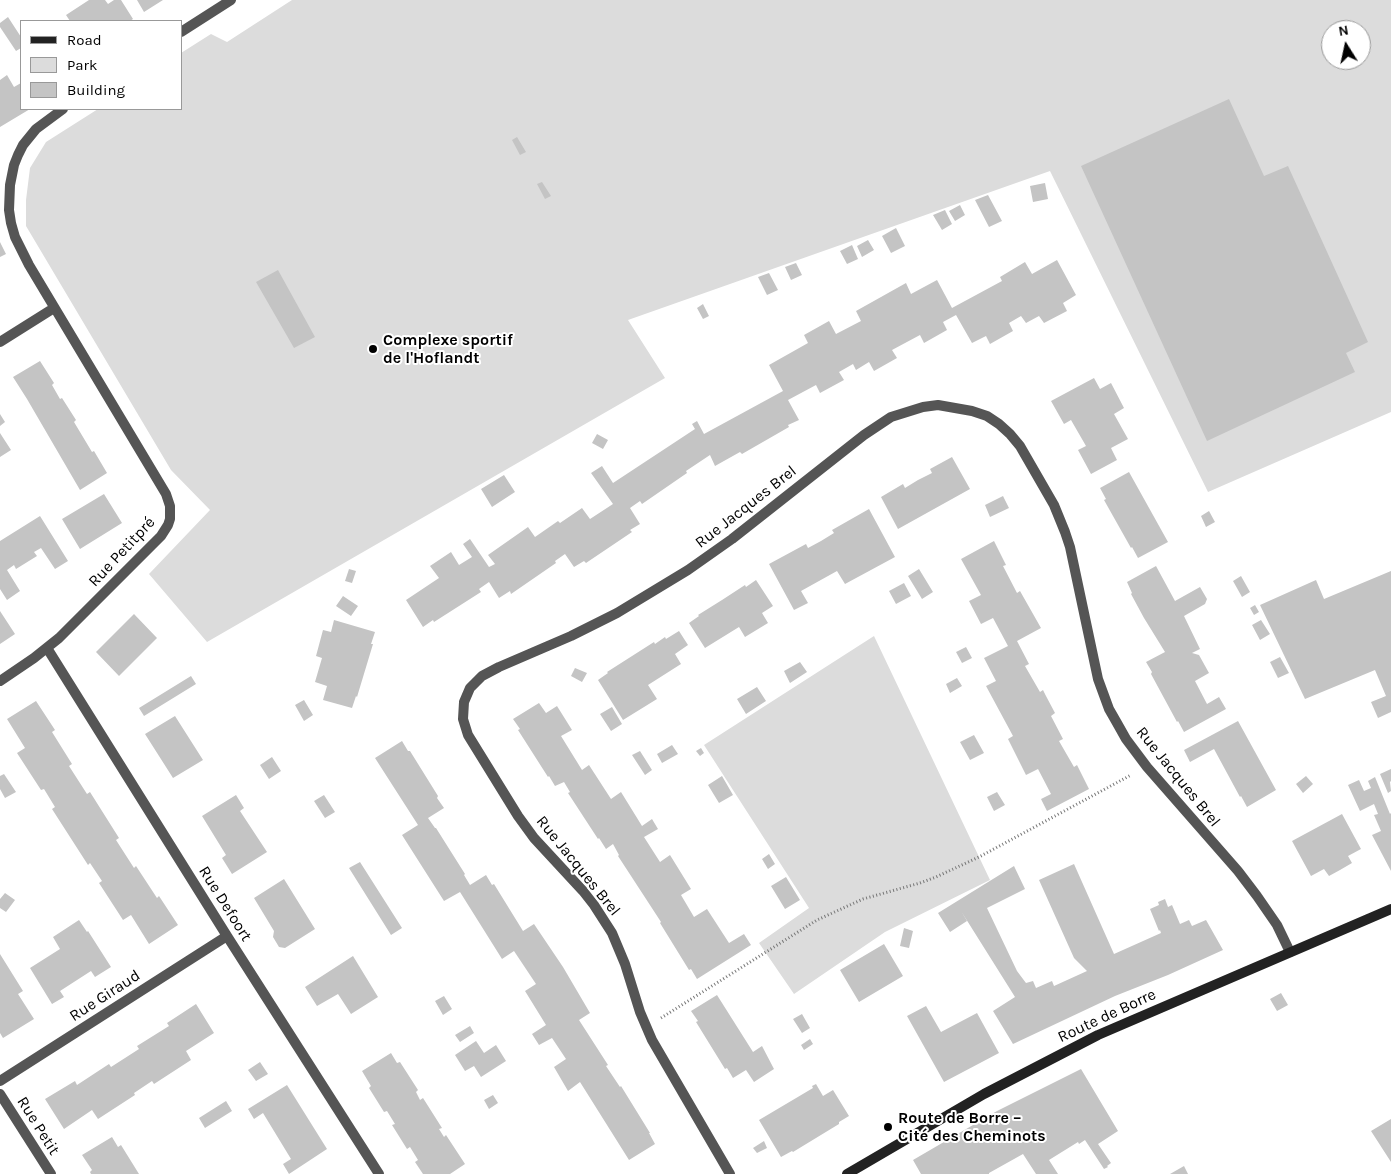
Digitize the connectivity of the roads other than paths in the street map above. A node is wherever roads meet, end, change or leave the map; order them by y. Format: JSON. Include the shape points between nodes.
{"nodes":[{"id":1,"x":231,"y":0,"type":"edge"},
{"id":2,"x":182,"y":31,"type":"edge"},
{"id":3,"x":62,"y":110,"type":"edge"},
{"id":4,"x":54,"y":308,"type":"junction"},
{"id":5,"x":0,"y":342,"type":"edge"},
{"id":6,"x":47,"y":648,"type":"junction"},
{"id":7,"x":0,"y":681,"type":"edge"},
{"id":8,"x":1391,"y":909,"type":"edge"},
{"id":9,"x":227,"y":936,"type":"junction"},
{"id":10,"x":1290,"y":952,"type":"junction"},
{"id":11,"x":0,"y":1081,"type":"edge"},
{"id":12,"x":0,"y":1094,"type":"edge"},
{"id":13,"x":51,"y":1174,"type":"edge"},
{"id":14,"x":379,"y":1174,"type":"edge"},
{"id":15,"x":730,"y":1174,"type":"edge"},
{"id":16,"x":847,"y":1174,"type":"edge"}],
"edges":[{"from":1,"to":2,"type":"street"},
{"from":3,"to":4,"type":"street","name":"Rue Petitpré","via":[[36,129],[23,145],[14,165],[9,210],[15,237]]},
{"from":4,"to":5,"type":"street"},
{"from":4,"to":6,"type":"street","name":"Rue Petitpré","via":[[163,488],[170,519],[161,536]]},
{"from":6,"to":7,"type":"street","name":"Rue Petitpré"},
{"from":6,"to":9,"type":"street","name":"Rue Defoort"},
{"from":8,"to":10,"type":"main road","name":"Route de Borre"},
{"from":9,"to":11,"type":"street","name":"Rue Giraud"},
{"from":9,"to":14,"type":"street","name":"Rue Defoort"},
{"from":10,"to":15,"type":"street","name":"Rue Jacques Brel","via":[[1257,896],[1147,767],[1109,709],[1094,664],[1065,532],[1054,505],[1020,446],[999,424],[972,410],[923,407],[891,417],[688,570],[617,613],[491,671],[475,682],[466,695],[463,719],[472,744],[530,833],[604,920],[619,947],[646,1028]]},
{"from":10,"to":16,"type":"main road","name":"Route de Borre","via":[[1071,1049],[984,1094]]},
{"from":12,"to":13,"type":"street","name":"Rue Petit"}]}
